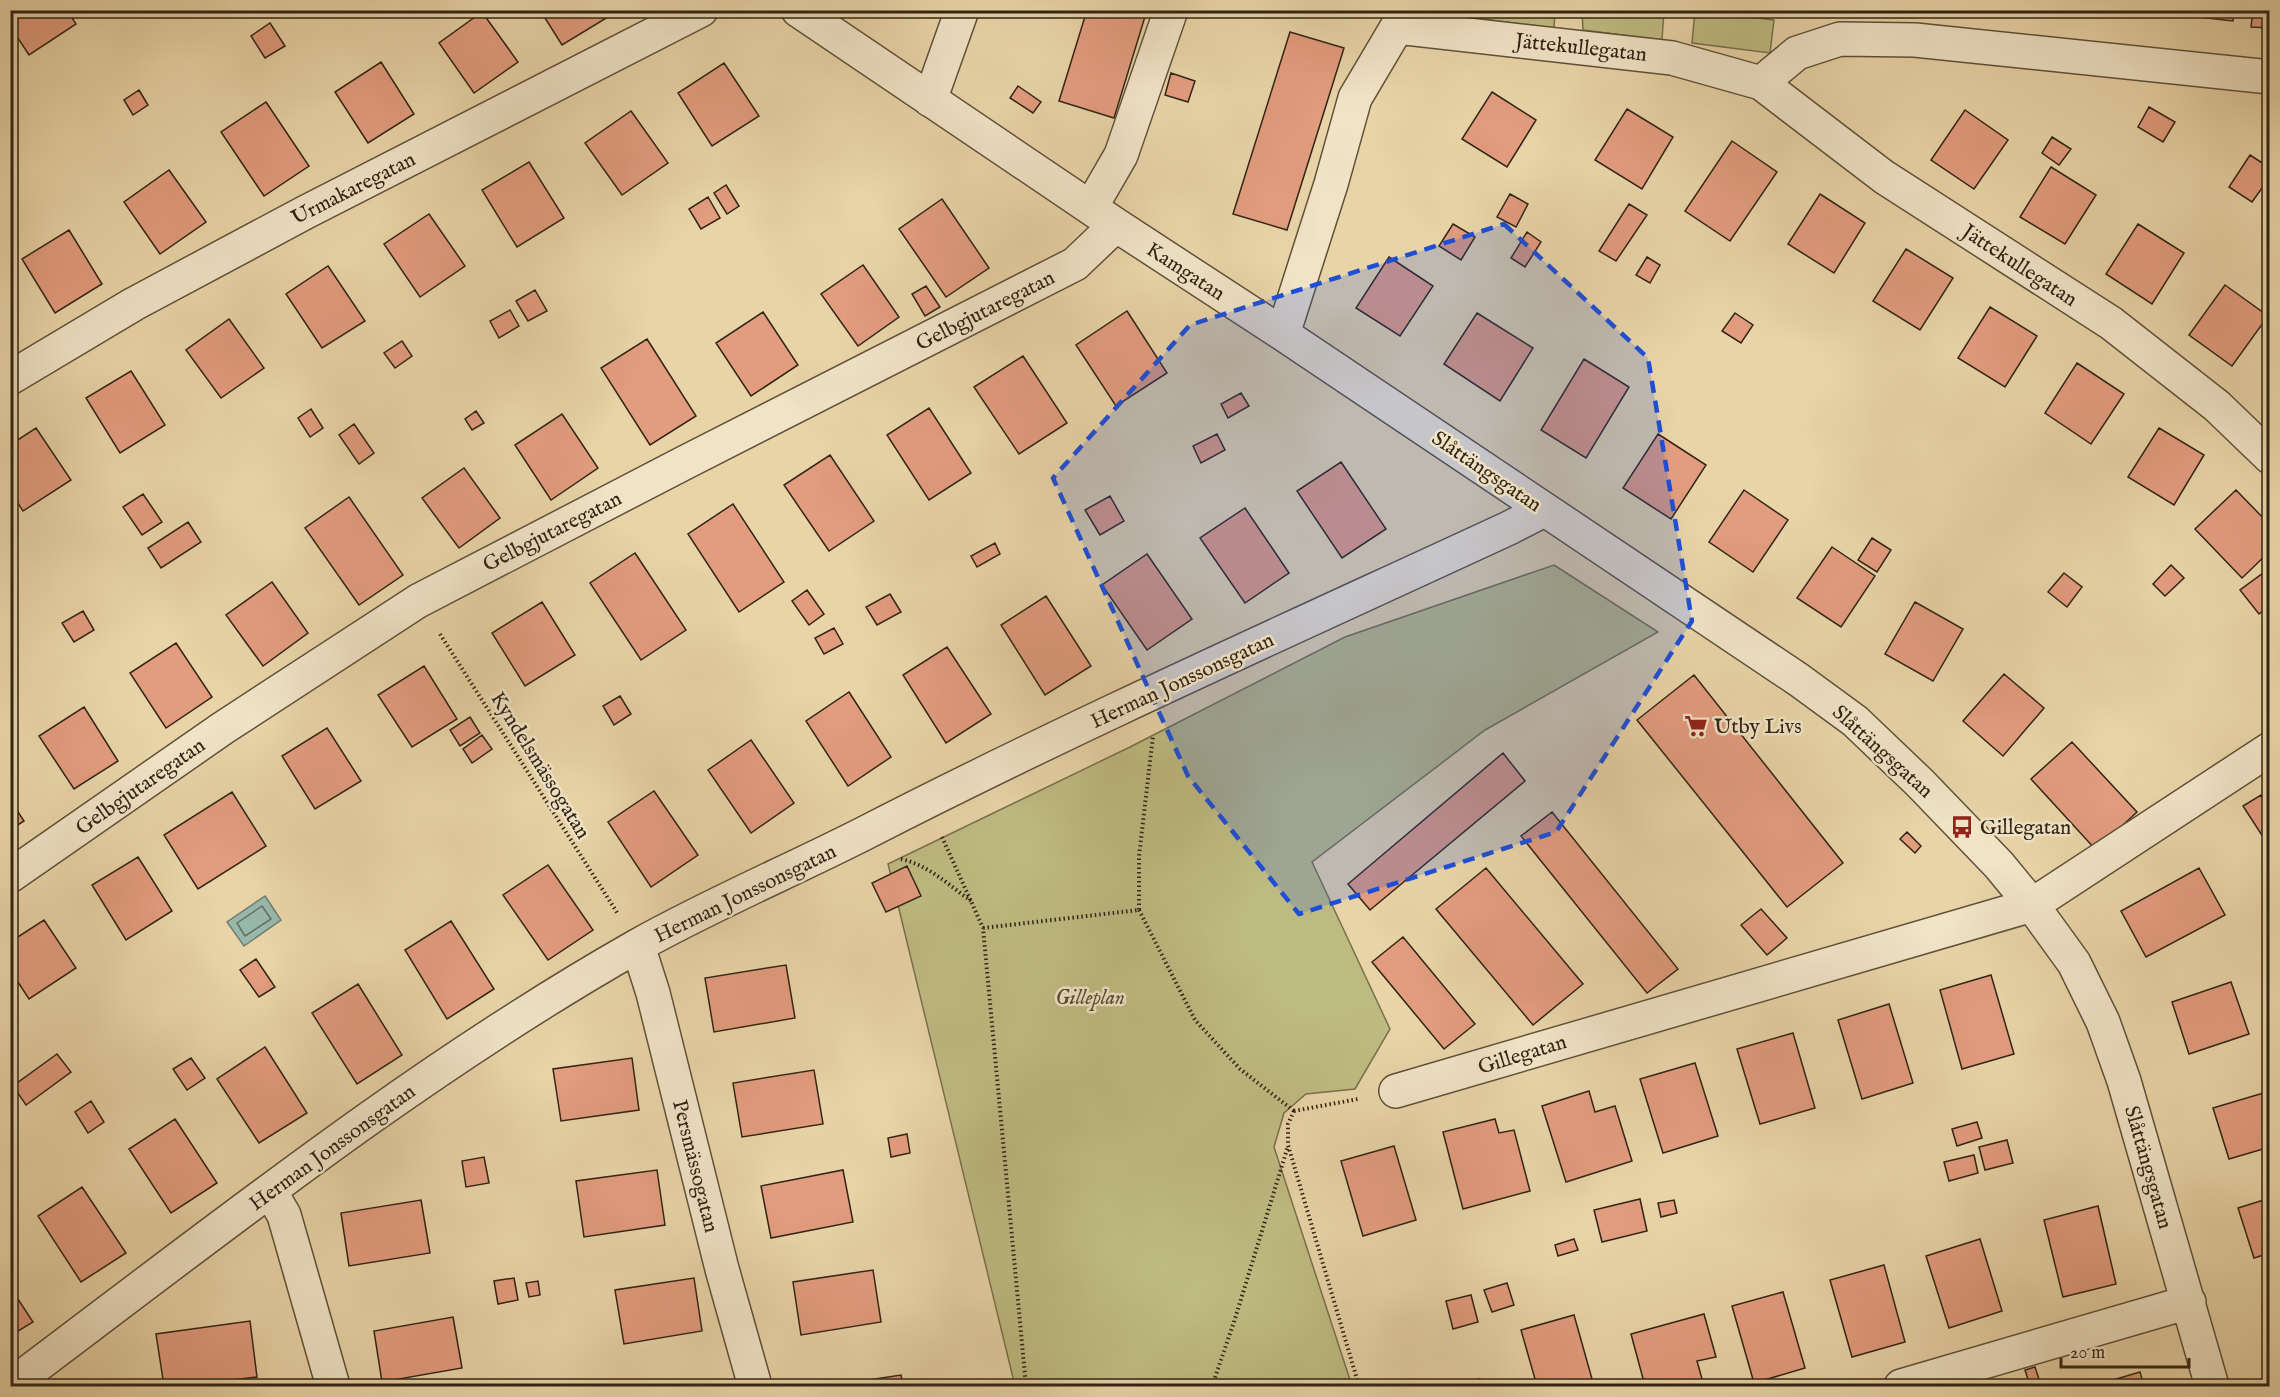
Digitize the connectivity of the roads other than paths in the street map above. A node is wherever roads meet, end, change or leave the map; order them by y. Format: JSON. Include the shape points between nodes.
{"nodes":[{"id":1,"x":701,"y":10,"type":"edge"},
{"id":2,"x":798,"y":10,"type":"edge"},
{"id":3,"x":962,"y":10,"type":"edge"},
{"id":4,"x":1171,"y":10,"type":"edge"},
{"id":5,"x":1387,"y":19,"type":"edge"},
{"id":6,"x":2270,"y":77,"type":"edge"},
{"id":7,"x":1761,"y":83,"type":"junction"},
{"id":8,"x":930,"y":100,"type":"junction"},
{"id":9,"x":1103,"y":216,"type":"junction"},
{"id":10,"x":1283,"y":333,"type":"junction"},
{"id":11,"x":10,"y":378,"type":"edge"},
{"id":12,"x":2270,"y":458,"type":"edge"},
{"id":13,"x":1544,"y":510,"type":"junction"},
{"id":14,"x":2270,"y":749,"type":"edge"},
{"id":15,"x":10,"y":876,"type":"edge"},
{"id":16,"x":2032,"y":905,"type":"junction"},
{"id":17,"x":638,"y":946,"type":"junction"},
{"id":18,"x":1396,"y":1091,"type":"road end"},
{"id":19,"x":270,"y":1191,"type":"junction"},
{"id":20,"x":2189,"y":1302,"type":"junction"},
{"id":21,"x":10,"y":1386,"type":"edge"},
{"id":22,"x":333,"y":1386,"type":"edge"},
{"id":23,"x":755,"y":1386,"type":"edge"},
{"id":24,"x":1901,"y":1386,"type":"edge"},
{"id":25,"x":2212,"y":1386,"type":"edge"}],
"edges":[{"from":1,"to":11,"type":"street","name":"Urmakaregatan","via":[[315,207],[134,304]]},
{"from":2,"to":8,"type":"street","name":"Kamgatan"},
{"from":3,"to":8,"type":"street"},
{"from":4,"to":9,"type":"street"},
{"from":5,"to":7,"type":"street","name":"Jättekullegatan","via":[[1672,58]]},
{"from":5,"to":10,"type":"street","name":"Jättekullegatan","via":[[1355,98]]},
{"from":6,"to":7,"type":"street","via":[[1915,40],[1840,39],[1797,53]]},
{"from":7,"to":12,"type":"street","name":"Jättekullegatan","via":[[1884,177],[2110,323],[2217,405]]},
{"from":8,"to":9,"type":"street","name":"Kamgatan"},
{"from":9,"to":10,"type":"street","name":"Kamgatan"},
{"from":9,"to":15,"type":"street","name":"Gelbgjutaregatan","via":[[1075,264],[418,601],[223,728]]},
{"from":10,"to":13,"type":"street","name":"Slåttängsgatan"},
{"from":13,"to":16,"type":"street","name":"Slåttängsgatan","via":[[1855,721],[1999,865]]},
{"from":13,"to":17,"type":"street","name":"Herman Jonssonsgatan","via":[[926,801]]},
{"from":14,"to":16,"type":"street","name":"Gillegatan"},
{"from":16,"to":18,"type":"street","name":"Gillegatan"},
{"from":16,"to":20,"type":"street","name":"Slåttängsgatan","via":[[2074,963],[2103,1022]]},
{"from":17,"to":19,"type":"street","name":"Herman Jonssonsgatan","via":[[452,1062]]},
{"from":17,"to":23,"type":"street","name":"Persmässogatan"},
{"from":19,"to":21,"type":"street","name":"Herman Jonssonsgatan"},
{"from":19,"to":22,"type":"street","via":[[284,1215]]},
{"from":20,"to":24,"type":"street"},
{"from":20,"to":25,"type":"street","name":"Slåttängsgatan"}]}
